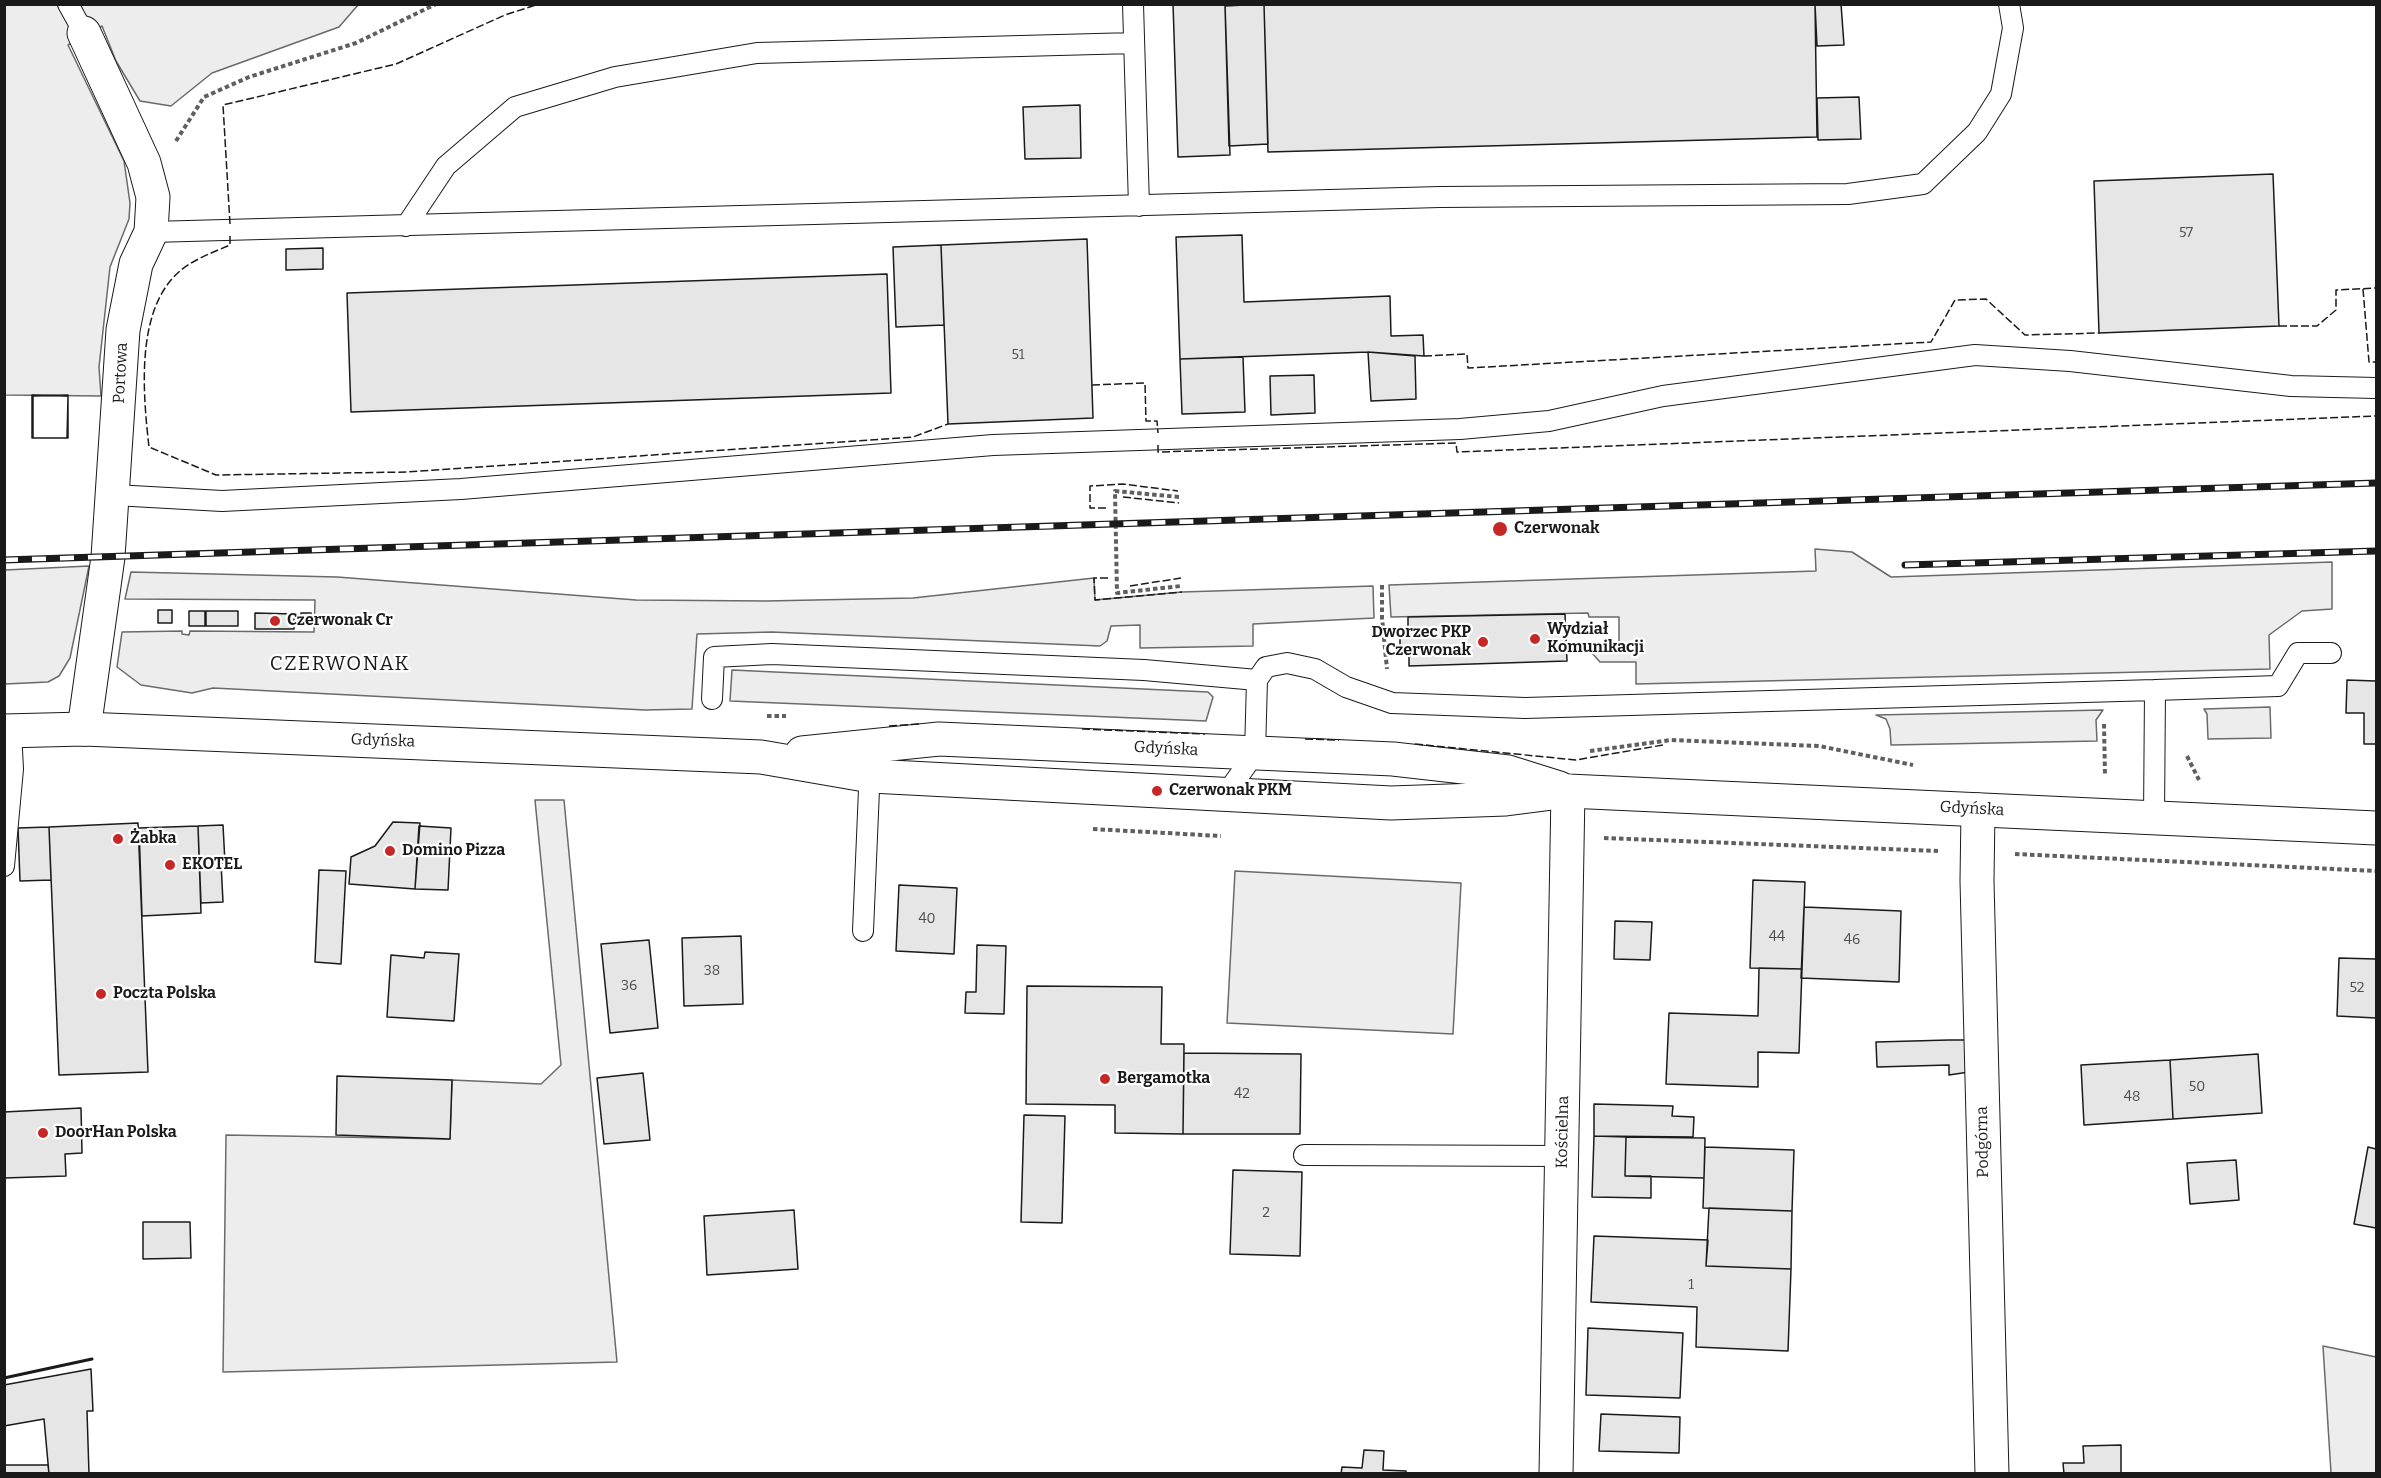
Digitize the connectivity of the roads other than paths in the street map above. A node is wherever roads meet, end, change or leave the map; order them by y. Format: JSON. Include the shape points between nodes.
{"nodes":[{"id":1,"x":68,"y":4,"type":"edge"},
{"id":2,"x":1134,"y":4,"type":"edge"},
{"id":3,"x":2009,"y":4,"type":"edge"},
{"id":4,"x":84,"y":33,"type":"joint"},
{"id":5,"x":1134,"y":43,"type":"junction"},
{"id":6,"x":1139,"y":206,"type":"junction"},
{"id":7,"x":406,"y":226,"type":"junction"},
{"id":8,"x":151,"y":232,"type":"junction"},
{"id":9,"x":2376,"y":388,"type":"edge"},
{"id":10,"x":114,"y":495,"type":"junction"},
{"id":11,"x":2331,"y":653,"type":"dead end"},
{"id":12,"x":1257,"y":680,"type":"junction"},
{"id":13,"x":2156,"y":690,"type":"junction"},
{"id":14,"x":712,"y":699,"type":"dead end"},
{"id":15,"x":84,"y":729,"type":"junction"},
{"id":16,"x":8,"y":731,"type":"edge"},
{"id":17,"x":1255,"y":753,"type":"junction"},
{"id":18,"x":870,"y":761,"type":"junction"},
{"id":19,"x":1568,"y":791,"type":"junction"},
{"id":20,"x":1226,"y":794,"type":"junction"},
{"id":21,"x":1978,"y":810,"type":"junction"},
{"id":22,"x":2154,"y":819,"type":"junction"},
{"id":23,"x":2376,"y":828,"type":"edge"},
{"id":24,"x":4,"y":866,"type":"edge"},
{"id":25,"x":863,"y":932,"type":"dead end"},
{"id":26,"x":1304,"y":1155,"type":"dead end"},
{"id":27,"x":1562,"y":1156,"type":"junction"},
{"id":28,"x":1556,"y":1473,"type":"edge"},
{"id":29,"x":1992,"y":1473,"type":"edge"}],
"edges":[{"from":1,"to":4,"type":"lane"},
{"from":2,"to":5,"type":"lane"},
{"from":3,"to":6,"type":"lane","via":[[2013,28],[2001,94],[1977,132],[1923,183],[1848,194],[1440,197]]},
{"from":4,"to":8,"type":"main road","name":"Portowa","via":[[144,163],[153,197]]},
{"from":5,"to":6,"type":"lane"},
{"from":5,"to":7,"type":"lane","via":[[757,53],[615,77],[515,107],[446,166]]},
{"from":6,"to":7,"type":"lane"},
{"from":7,"to":8,"type":"lane"},
{"from":8,"to":10,"type":"main road","name":"Portowa","via":[[136,264],[123,330]]},
{"from":9,"to":10,"type":"lane","via":[[2291,386],[1975,354],[1663,396],[1549,421],[1460,429],[993,445],[461,489],[222,501]]},
{"from":10,"to":15,"type":"main road","name":"Portowa"},
{"from":11,"to":13,"type":"lane","via":[[2298,653],[2278,686]]},
{"from":12,"to":13,"type":"lane","via":[[1266,667],[1287,663],[1315,669],[1346,687],[1392,703],[1525,708]]},
{"from":12,"to":14,"type":"lane","via":[[1144,670],[772,654],[714,657]]},
{"from":12,"to":17,"type":"lane"},
{"from":13,"to":22,"type":"lane"},
{"from":15,"to":16,"type":"main road","name":"Gdyńska"},
{"from":15,"to":18,"type":"main road","name":"Gdyńska"},
{"from":16,"to":24,"type":"lane","via":[[13,769]]},
{"from":17,"to":18,"type":"main road","name":"Gdyńska","via":[[939,739]]},
{"from":17,"to":19,"type":"main road","name":"Gdyńska","via":[[1393,759],[1508,772]]},
{"from":17,"to":20,"type":"lane"},
{"from":18,"to":20,"type":"main road","name":"Gdyńska"},
{"from":18,"to":25,"type":"lane"},
{"from":19,"to":20,"type":"main road","name":"Gdyńska","via":[[1506,799],[1391,803]]},
{"from":19,"to":21,"type":"main road","name":"Gdyńska"},
{"from":19,"to":27,"type":"main road","name":"Kościelna"},
{"from":21,"to":22,"type":"main road","name":"Gdyńska"},
{"from":21,"to":29,"type":"main road","name":"Podgórna"},
{"from":22,"to":23,"type":"main road","name":"Gdyńska"},
{"from":26,"to":27,"type":"lane"},
{"from":27,"to":28,"type":"main road","name":"Kościelna"}]}
